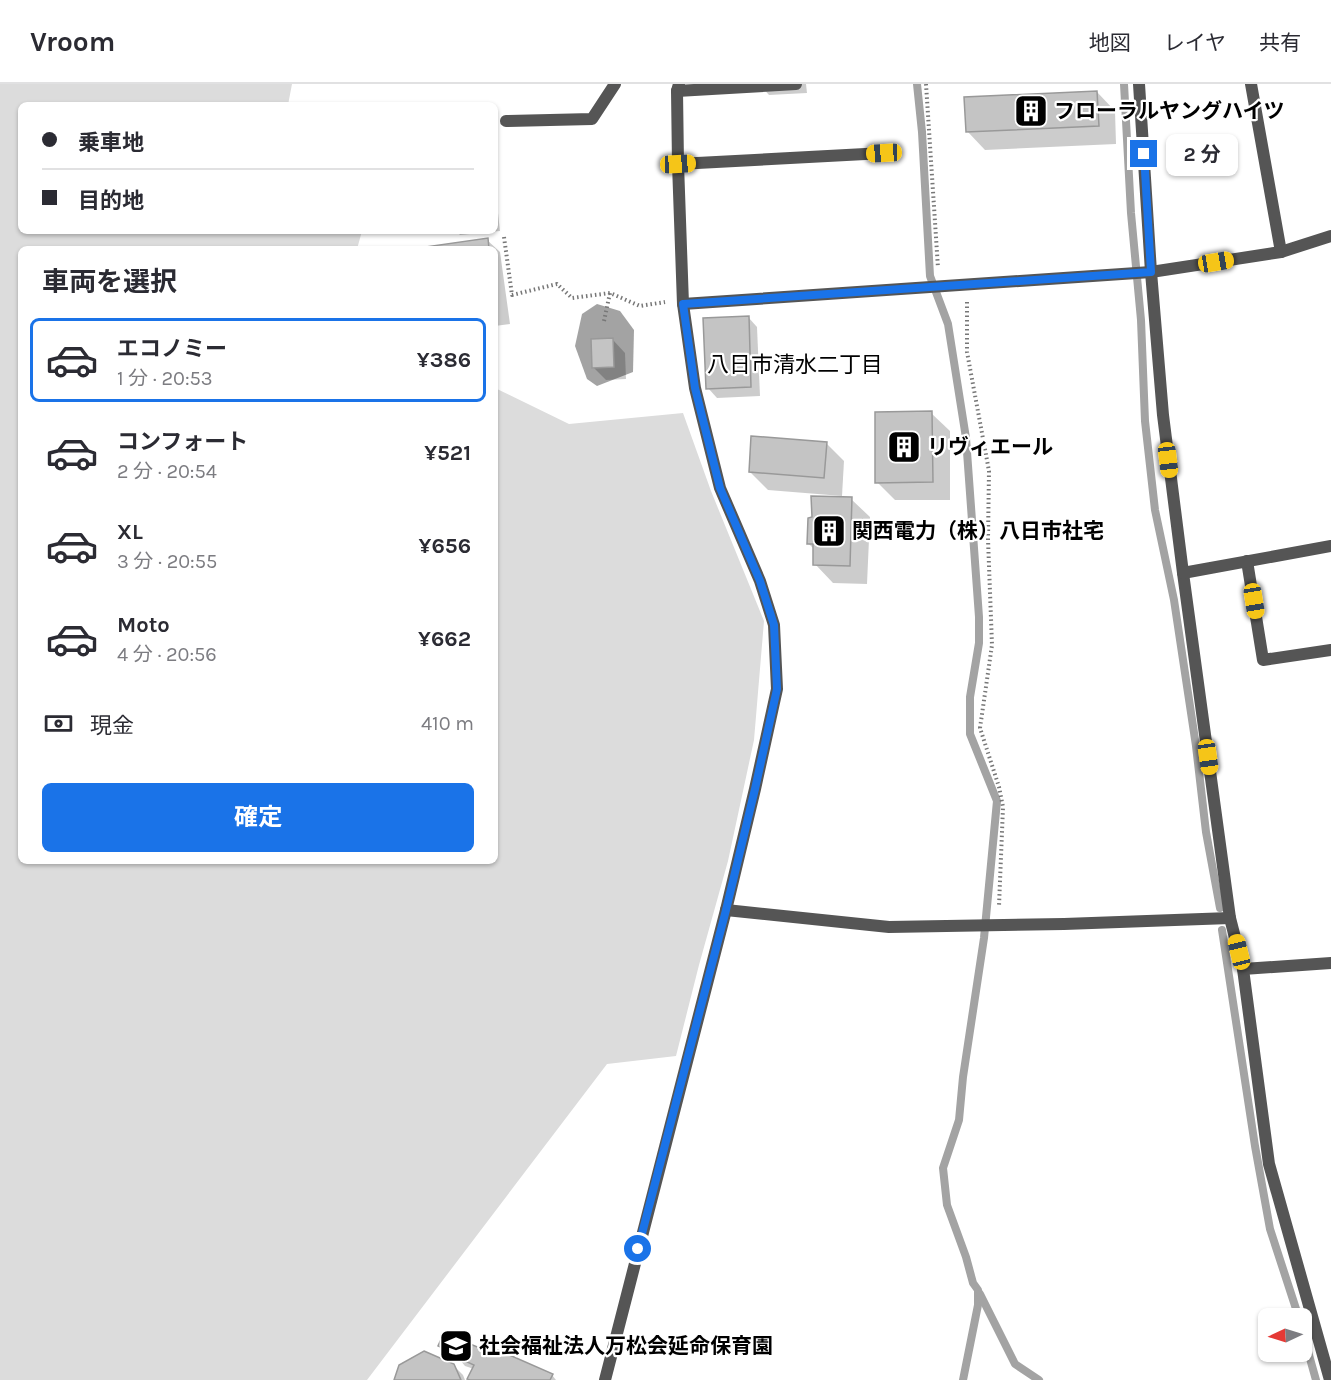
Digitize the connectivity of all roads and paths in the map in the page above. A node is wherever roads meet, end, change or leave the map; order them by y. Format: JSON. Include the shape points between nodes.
{"nodes":[{"id":1,"x":615,"y":84,"type":"edge"},
{"id":2,"x":796,"y":84,"type":"edge"},
{"id":3,"x":926,"y":84,"type":"edge"},
{"id":4,"x":1139,"y":84,"type":"edge"},
{"id":5,"x":1251,"y":84,"type":"edge"},
{"id":6,"x":678,"y":88,"type":"edge"},
{"id":7,"x":506,"y":121,"type":"dead end"},
{"id":8,"x":884,"y":153,"type":"dead end"},
{"id":9,"x":678,"y":164,"type":"junction"},
{"id":10,"x":1331,"y":236,"type":"edge"},
{"id":11,"x":504,"y":237,"type":"dead end"},
{"id":12,"x":1281,"y":252,"type":"junction"},
{"id":13,"x":1151,"y":272,"type":"junction"},
{"id":14,"x":964,"y":285,"type":"junction"},
{"id":15,"x":939,"y":287,"type":"junction"},
{"id":16,"x":610,"y":293,"type":"junction"},
{"id":17,"x":665,"y":302,"type":"dead end"},
{"id":18,"x":683,"y":304,"type":"junction"},
{"id":19,"x":604,"y":321,"type":"dead end"},
{"id":20,"x":1331,"y":546,"type":"edge"},
{"id":21,"x":1247,"y":561,"type":"junction"},
{"id":22,"x":1183,"y":573,"type":"junction"},
{"id":23,"x":1331,"y":650,"type":"edge"},
{"id":24,"x":726,"y":910,"type":"junction"},
{"id":25,"x":1230,"y":918,"type":"junction"},
{"id":26,"x":998,"y":925,"type":"junction"},
{"id":27,"x":1331,"y":963,"type":"edge"},
{"id":28,"x":1243,"y":969,"type":"junction"},
{"id":29,"x":605,"y":1380,"type":"edge"},
{"id":30,"x":1330,"y":1380,"type":"edge"}],
"edges":[{"from":1,"to":7,"type":"street","via":[[592,118]]},
{"from":2,"to":6,"type":"street"},
{"from":3,"to":15,"type":"path"},
{"from":4,"to":13,"type":"street"},
{"from":5,"to":12,"type":"street"},
{"from":6,"to":9,"type":"street"},
{"from":8,"to":9,"type":"street"},
{"from":9,"to":18,"type":"street"},
{"from":10,"to":12,"type":"street"},
{"from":11,"to":16,"type":"path","via":[[512,295],[558,285],[572,298]]},
{"from":12,"to":13,"type":"street"},
{"from":13,"to":14,"type":"street"},
{"from":13,"to":22,"type":"street","via":[[1163,415]]},
{"from":14,"to":15,"type":"street"},
{"from":14,"to":26,"type":"path","via":[[968,352],[989,471],[992,645],[980,728],[1003,807]]},
{"from":15,"to":18,"type":"street"},
{"from":16,"to":17,"type":"path","via":[[640,306]]},
{"from":16,"to":19,"type":"path"},
{"from":18,"to":24,"type":"street","via":[[695,388],[720,488],[760,581],[774,625],[777,689]]},
{"from":20,"to":21,"type":"street"},
{"from":21,"to":22,"type":"street"},
{"from":21,"to":23,"type":"street","via":[[1263,660]]},
{"from":22,"to":25,"type":"street"},
{"from":24,"to":26,"type":"street","via":[[889,927]]},
{"from":24,"to":29,"type":"street"},
{"from":25,"to":26,"type":"street"},
{"from":25,"to":28,"type":"street"},
{"from":27,"to":28,"type":"street"},
{"from":28,"to":30,"type":"street","via":[[1269,1164]]}]}
